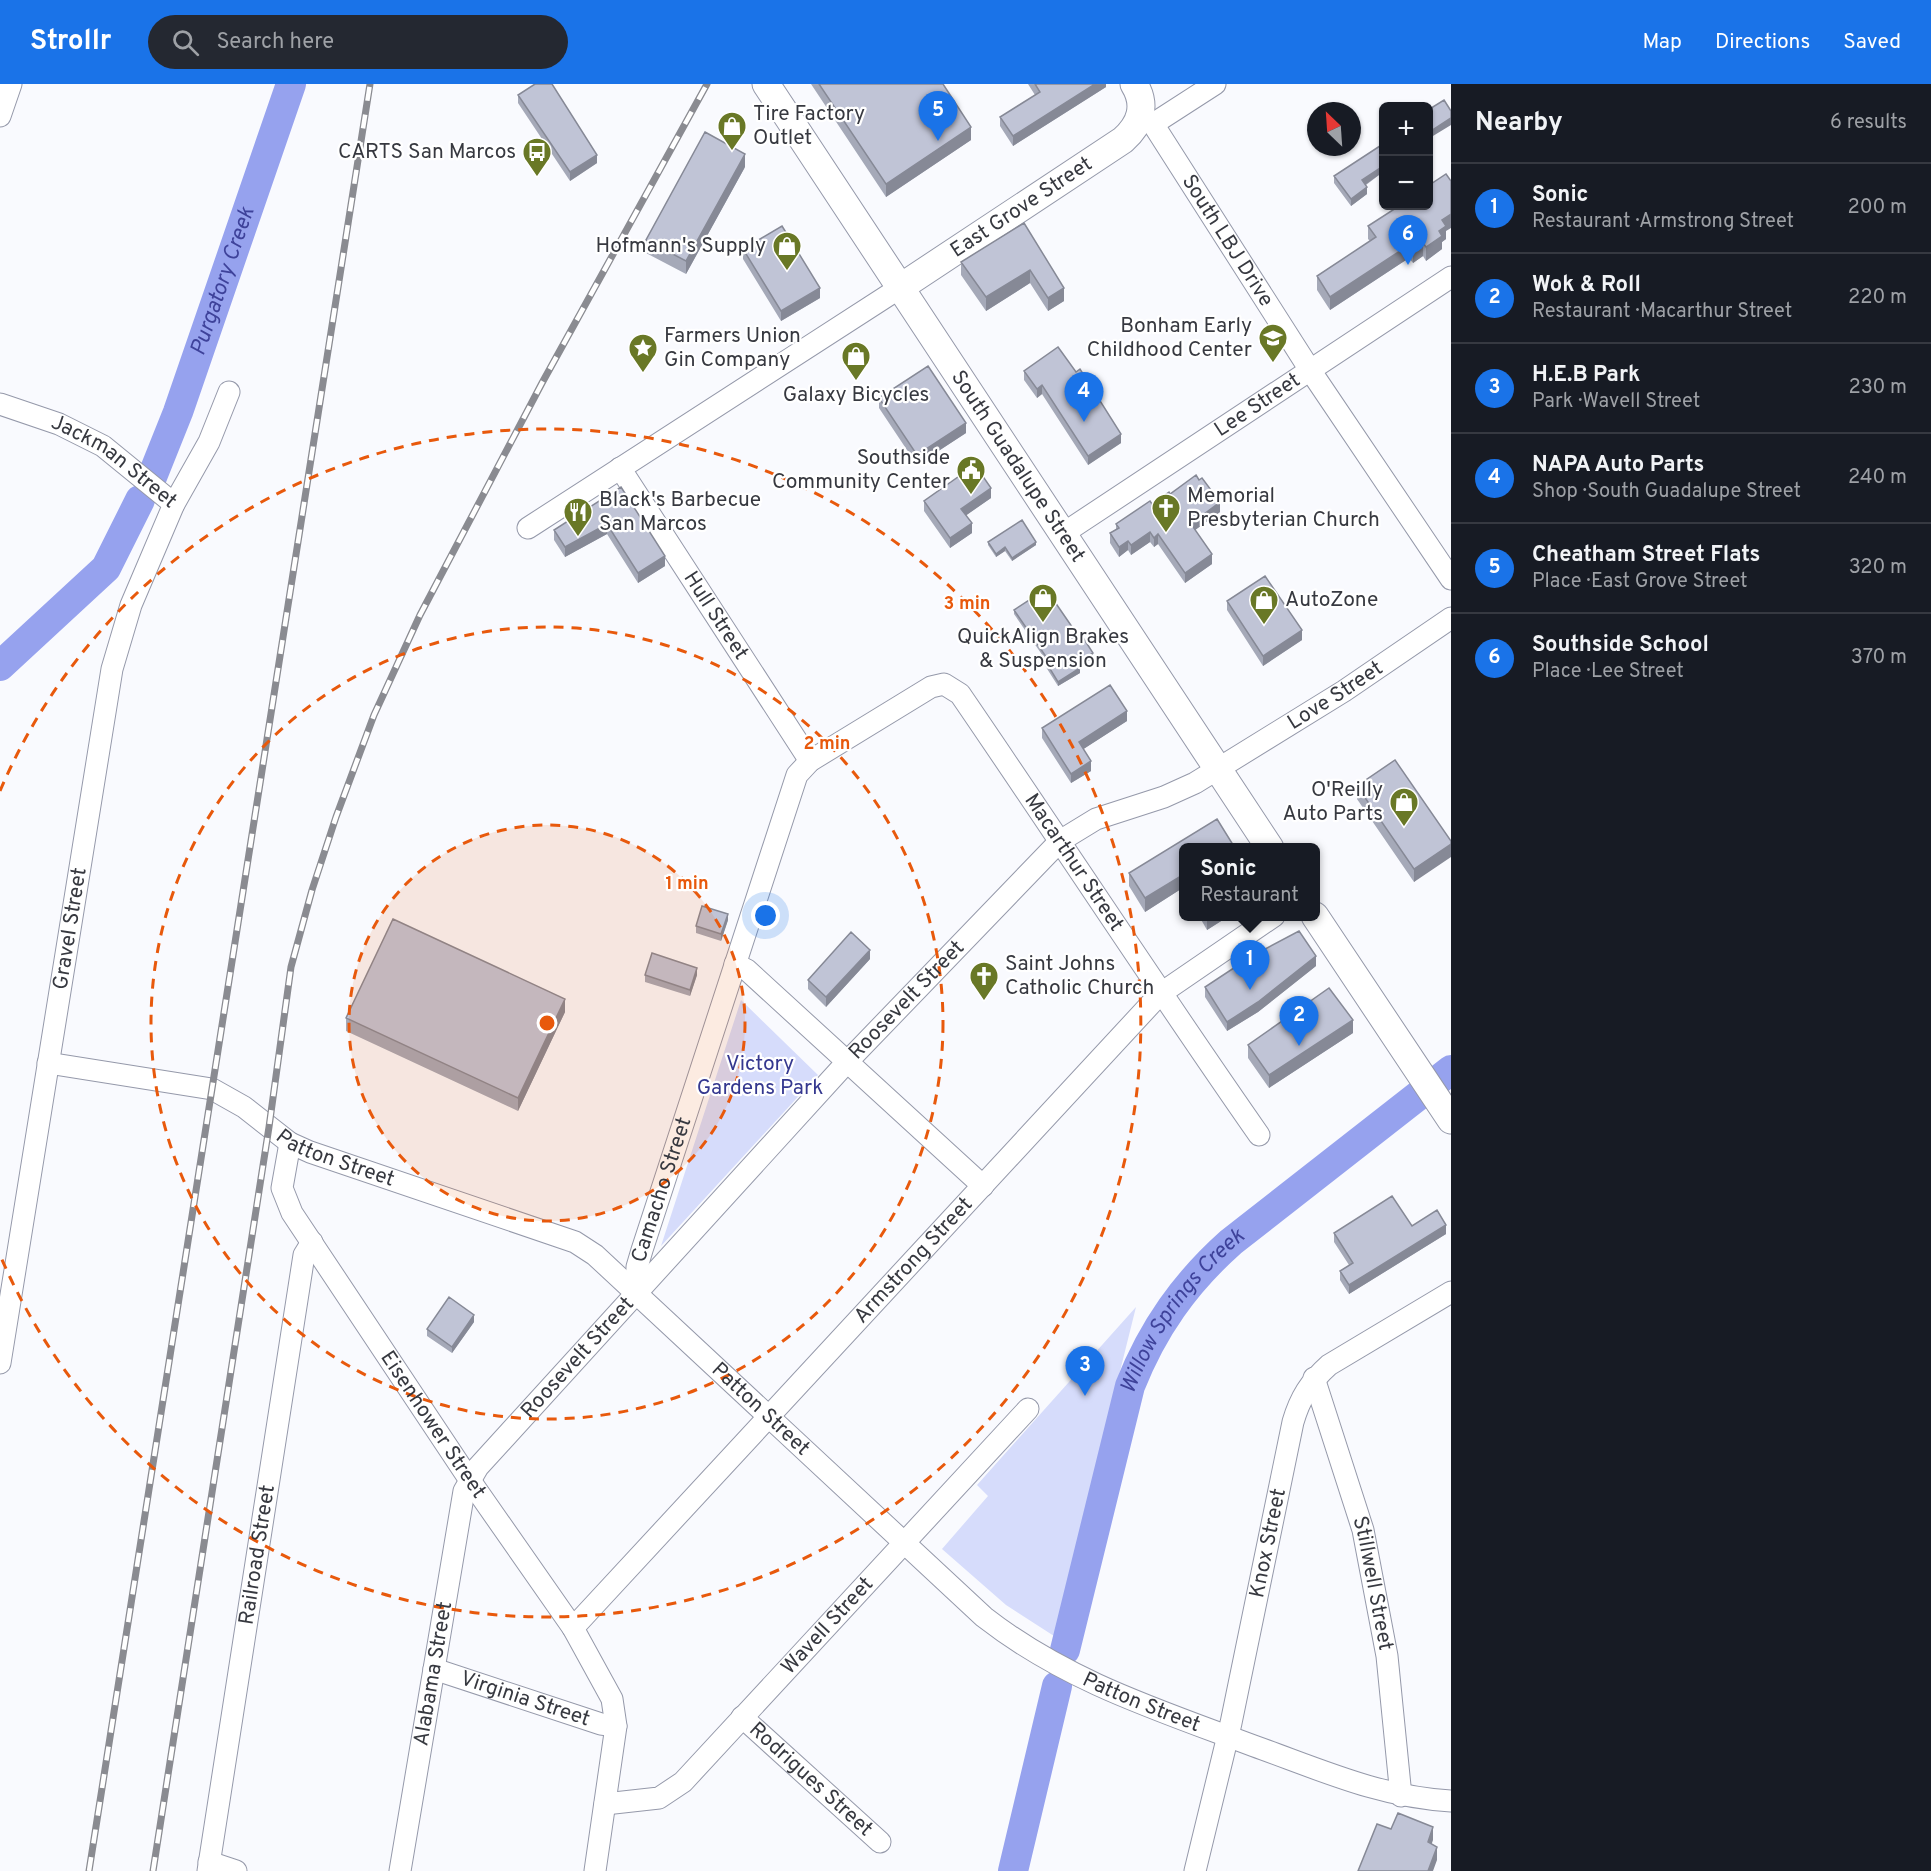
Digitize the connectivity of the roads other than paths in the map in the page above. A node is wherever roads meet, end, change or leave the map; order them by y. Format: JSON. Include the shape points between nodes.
{"nodes":[{"id":1,"x":11,"y":84,"type":"edge"},
{"id":2,"x":766,"y":84,"type":"edge"},
{"id":3,"x":1134,"y":84,"type":"edge"},
{"id":4,"x":1215,"y":84,"type":"edge"},
{"id":5,"x":0,"y":116,"type":"edge"},
{"id":6,"x":1146,"y":122,"type":"junction"},
{"id":7,"x":1451,"y":277,"type":"edge"},
{"id":8,"x":898,"y":289,"type":"junction"},
{"id":9,"x":1310,"y":370,"type":"junction"},
{"id":10,"x":229,"y":392,"type":"dead end"},
{"id":11,"x":0,"y":404,"type":"edge"},
{"id":12,"x":620,"y":468,"type":"junction"},
{"id":13,"x":174,"y":504,"type":"junction"},
{"id":14,"x":528,"y":528,"type":"dead end"},
{"id":15,"x":1064,"y":533,"type":"junction"},
{"id":16,"x":1451,"y":579,"type":"edge"},
{"id":17,"x":1451,"y":618,"type":"edge"},
{"id":18,"x":944,"y":684,"type":"joint"},
{"id":19,"x":810,"y":761,"type":"junction"},
{"id":20,"x":1218,"y":768,"type":"junction"},
{"id":21,"x":1060,"y":841,"type":"junction"},
{"id":22,"x":1267,"y":843,"type":"edge"},
{"id":23,"x":1267,"y":921,"type":"edge"},
{"id":24,"x":1319,"y":921,"type":"edge"},
{"id":25,"x":735,"y":964,"type":"junction"},
{"id":26,"x":1160,"y":994,"type":"junction"},
{"id":27,"x":847,"y":1062,"type":"junction"},
{"id":28,"x":48,"y":1063,"type":"junction"},
{"id":29,"x":1450,"y":1119,"type":"edge"},
{"id":30,"x":1259,"y":1135,"type":"dead end"},
{"id":31,"x":290,"y":1143,"type":"junction"},
{"id":32,"x":983,"y":1186,"type":"junction"},
{"id":33,"x":312,"y":1242,"type":"junction"},
{"id":34,"x":636,"y":1292,"type":"junction"},
{"id":35,"x":1451,"y":1292,"type":"edge"},
{"id":36,"x":0,"y":1363,"type":"edge"},
{"id":37,"x":1314,"y":1378,"type":"junction"},
{"id":38,"x":1028,"y":1408,"type":"dead end"},
{"id":39,"x":769,"y":1417,"type":"junction"},
{"id":40,"x":469,"y":1479,"type":"junction"},
{"id":41,"x":906,"y":1544,"type":"junction"},
{"id":42,"x":573,"y":1628,"type":"junction"},
{"id":43,"x":434,"y":1669,"type":"junction"},
{"id":44,"x":742,"y":1717,"type":"junction"},
{"id":45,"x":616,"y":1726,"type":"junction"},
{"id":46,"x":1228,"y":1736,"type":"junction"},
{"id":47,"x":1401,"y":1796,"type":"junction"},
{"id":48,"x":1451,"y":1801,"type":"edge"},
{"id":49,"x":605,"y":1804,"type":"junction"},
{"id":50,"x":880,"y":1842,"type":"dead end"},
{"id":51,"x":209,"y":1867,"type":"edge"},
{"id":52,"x":236,"y":1871,"type":"edge"},
{"id":53,"x":400,"y":1871,"type":"edge"},
{"id":54,"x":595,"y":1871,"type":"edge"},
{"id":55,"x":1195,"y":1871,"type":"edge"}],
"edges":[{"from":1,"to":5,"type":"street"},
{"from":2,"to":8,"type":"main road","name":"South Guadalupe Street"},
{"from":3,"to":6,"type":"main road","name":"South LBJ Drive"},
{"from":4,"to":6,"type":"street","name":"East Grove Street"},
{"from":6,"to":8,"type":"main road","name":"East Grove Street"},
{"from":6,"to":9,"type":"street","name":"South LBJ Drive"},
{"from":7,"to":9,"type":"street","name":"Lee Street"},
{"from":8,"to":12,"type":"street"},
{"from":8,"to":15,"type":"main road","name":"South Guadalupe Street"},
{"from":9,"to":15,"type":"street","name":"Lee Street"},
{"from":9,"to":16,"type":"street","name":"South LBJ Drive"},
{"from":10,"to":13,"type":"street","name":"Jackman Street","via":[[209,442]]},
{"from":11,"to":13,"type":"street","name":"Jackman Street","via":[[59,424],[103,446]]},
{"from":12,"to":14,"type":"street"},
{"from":12,"to":19,"type":"street","name":"Hull Street"},
{"from":13,"to":28,"type":"street","name":"Gravel Street","via":[[131,605],[112,669]]},
{"from":15,"to":20,"type":"main road","name":"South Guadalupe Street"},
{"from":17,"to":20,"type":"street","name":"Love Street","via":[[1344,691]]},
{"from":18,"to":19,"type":"street","name":"Camacho Street","via":[[919,693]]},
{"from":18,"to":21,"type":"street","name":"Macarthur Street","via":[[960,694]]},
{"from":19,"to":25,"type":"street","name":"Camacho Street","via":[[797,775]]},
{"from":20,"to":21,"type":"street","name":"Roosevelt Street","via":[[1164,798],[1096,819]]},
{"from":20,"to":22,"type":"main road","name":"South Guadalupe Street"},
{"from":21,"to":26,"type":"street","name":"Macarthur Street"},
{"from":21,"to":27,"type":"street","name":"Roosevelt Street"},
{"from":23,"to":26,"type":"street","name":"Armstrong Street"},
{"from":24,"to":29,"type":"main road"},
{"from":25,"to":27,"type":"street","via":[[747,970]]},
{"from":25,"to":34,"type":"street","name":"Camacho Street","via":[[637,1267]]},
{"from":26,"to":30,"type":"street","name":"Macarthur Street"},
{"from":26,"to":32,"type":"street","name":"Armstrong Street"},
{"from":27,"to":32,"type":"street"},
{"from":27,"to":34,"type":"street","name":"Roosevelt Street"},
{"from":28,"to":31,"type":"street","name":"Patton Street","via":[[212,1089],[244,1107]]},
{"from":28,"to":36,"type":"street","name":"Gravel Street"},
{"from":31,"to":33,"type":"street","name":"Eisenhower Street","via":[[282,1188],[292,1213]]},
{"from":31,"to":34,"type":"street","name":"Patton Street","via":[[575,1242]]},
{"from":32,"to":39,"type":"street","name":"Armstrong Street"},
{"from":33,"to":40,"type":"street","name":"Eisenhower Street"},
{"from":33,"to":51,"type":"street","name":"Railroad Street","via":[[304,1255]]},
{"from":34,"to":39,"type":"street","name":"Patton Street"},
{"from":34,"to":40,"type":"street","name":"Roosevelt Street"},
{"from":35,"to":37,"type":"street","name":"Knox Street","via":[[1348,1352]]},
{"from":37,"to":46,"type":"street","name":"Knox Street","via":[[1293,1422]]},
{"from":37,"to":47,"type":"street","name":"Stillwell Street","via":[[1363,1530],[1387,1656]]},
{"from":38,"to":41,"type":"street","name":"Wavell Street"},
{"from":39,"to":41,"type":"street","name":"Patton Street"},
{"from":39,"to":42,"type":"street","name":"Armstrong Street"},
{"from":40,"to":42,"type":"street","name":"Eisenhower Street"},
{"from":40,"to":43,"type":"street","name":"Alabama Street"},
{"from":41,"to":44,"type":"street","name":"Wavell Street"},
{"from":41,"to":46,"type":"street","name":"Patton Street","via":[[984,1617],[1052,1663],[1109,1692]]},
{"from":42,"to":45,"type":"street","name":"Eisenhower Street","via":[[612,1699]]},
{"from":43,"to":45,"type":"street","name":"Virginia Street"},
{"from":43,"to":53,"type":"street","name":"Alabama Street"},
{"from":44,"to":49,"type":"street","name":"Wavell Street","via":[[672,1791],[658,1798]]},
{"from":44,"to":50,"type":"street","name":"Rodrigues Street"},
{"from":45,"to":49,"type":"street"},
{"from":46,"to":47,"type":"street","name":"Patton Street","via":[[1380,1792]]},
{"from":46,"to":55,"type":"street","name":"Knox Street"},
{"from":47,"to":48,"type":"street","name":"Patton Street"},
{"from":49,"to":54,"type":"street"},
{"from":51,"to":52,"type":"street"}]}
